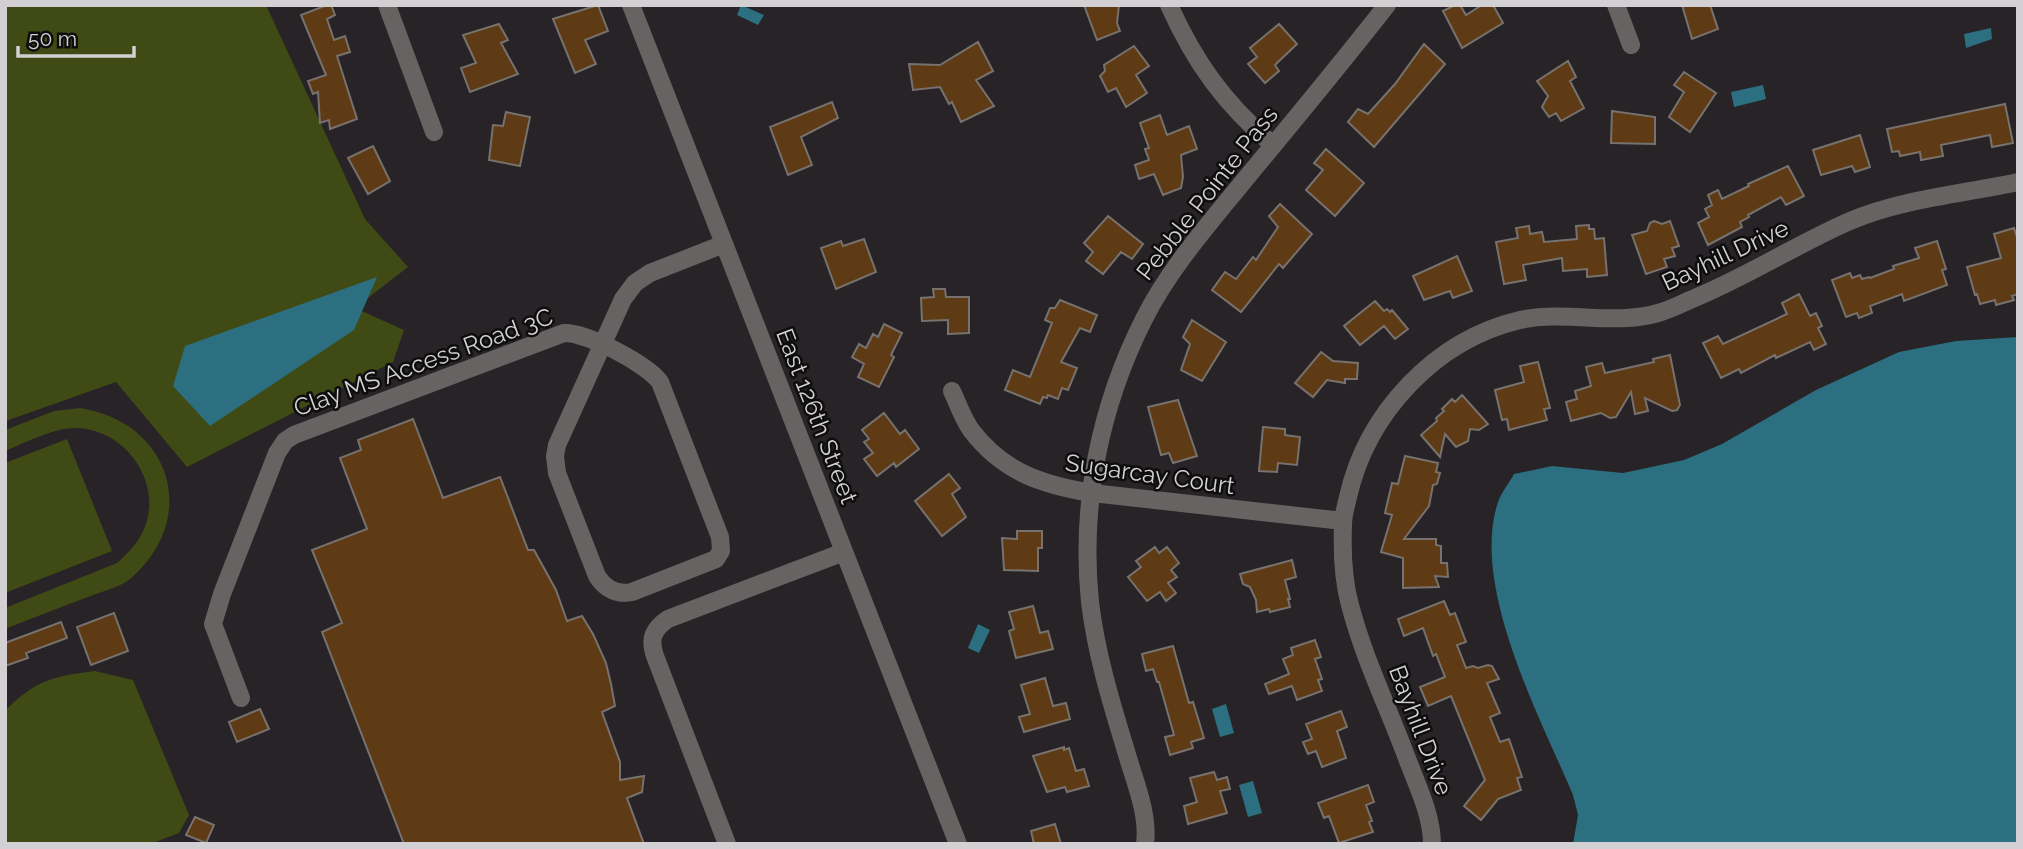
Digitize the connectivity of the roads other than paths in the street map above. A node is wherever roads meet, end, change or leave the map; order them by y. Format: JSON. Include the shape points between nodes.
{"nodes":[{"id":1,"x":387,"y":5,"type":"edge"},
{"id":2,"x":632,"y":5,"type":"edge"},
{"id":3,"x":1169,"y":5,"type":"edge"},
{"id":4,"x":1387,"y":5,"type":"edge"},
{"id":5,"x":1616,"y":5,"type":"edge"},
{"id":6,"x":1631,"y":45,"type":"dead end"},
{"id":7,"x":435,"y":132,"type":"dead end"},
{"id":8,"x":1273,"y":145,"type":"junction"},
{"id":9,"x":2018,"y":182,"type":"edge"},
{"id":10,"x":724,"y":244,"type":"junction"},
{"id":11,"x":603,"y":343,"type":"junction"},
{"id":12,"x":951,"y":391,"type":"dead end"},
{"id":13,"x":1091,"y":493,"type":"junction"},
{"id":14,"x":1343,"y":521,"type":"junction"},
{"id":15,"x":844,"y":552,"type":"junction"},
{"id":16,"x":241,"y":698,"type":"dead end"},
{"id":17,"x":727,"y":844,"type":"edge"},
{"id":18,"x":958,"y":844,"type":"edge"},
{"id":19,"x":1145,"y":844,"type":"edge"},
{"id":20,"x":1432,"y":844,"type":"edge"}],
"edges":[{"from":1,"to":7,"type":"street"},
{"from":2,"to":10,"type":"street","name":"East 126th Street"},
{"from":3,"to":8,"type":"street","via":[[1205,73],[1230,105]]},
{"from":4,"to":8,"type":"street","name":"Pebble Pointe Pass"},
{"from":5,"to":6,"type":"street"},
{"from":8,"to":13,"type":"street","name":"Pebble Pointe Pass","via":[[1203,232],[1144,317],[1119,372]]},
{"from":9,"to":14,"type":"street","name":"Bayhill Drive","via":[[1875,212],[1719,289],[1658,313],[1521,320],[1470,340],[1405,388],[1386,412],[1359,461]]},
{"from":10,"to":11,"type":"street","via":[[641,277],[623,299]]},
{"from":10,"to":15,"type":"street","name":"East 126th Street"},
{"from":11,"to":11,"type":"street","name":"Clay MS Access Road 3C","via":[[557,445],[555,465],[597,576],[612,591],[626,593],[716,559],[722,544],[660,382],[648,368]]},
{"from":11,"to":16,"type":"street","name":"Clay MS Access Road 3C","via":[[564,333],[285,441],[213,624]]},
{"from":12,"to":13,"type":"street","name":"Sugarcay Court","via":[[970,429],[998,459],[1027,477]]},
{"from":13,"to":14,"type":"street","name":"Sugarcay Court"},
{"from":13,"to":19,"type":"street","name":"Pebble Pointe Pass","via":[[1087,564],[1097,645],[1144,812]]},
{"from":14,"to":20,"type":"street","name":"Bayhill Drive","via":[[1349,603],[1424,803]]},
{"from":15,"to":17,"type":"street","via":[[668,619],[654,632],[655,656]]},
{"from":15,"to":18,"type":"street","name":"East 126th Street"}]}
